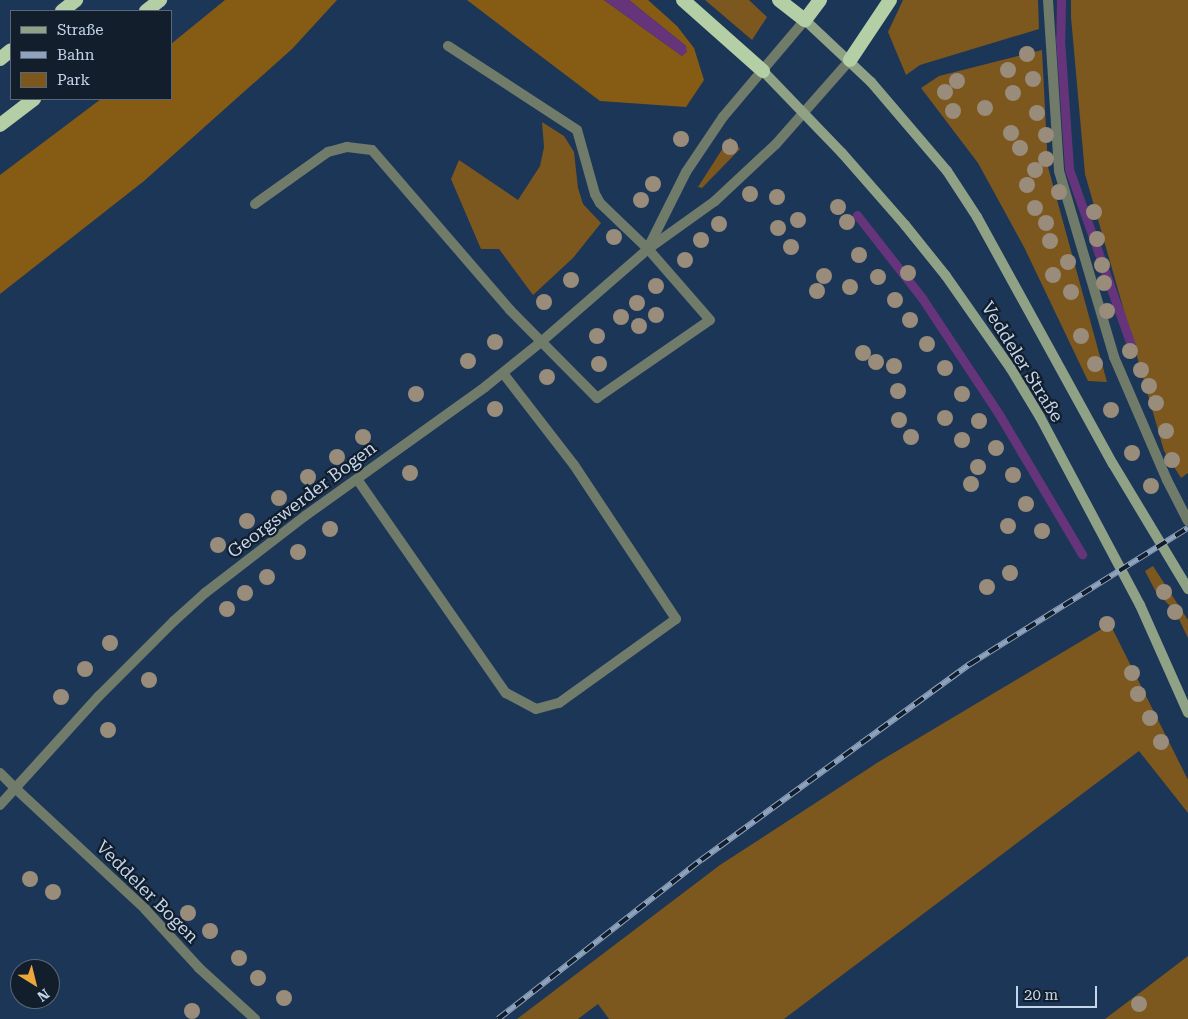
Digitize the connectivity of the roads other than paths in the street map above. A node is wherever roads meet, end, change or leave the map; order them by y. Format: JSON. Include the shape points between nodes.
{"nodes":[{"id":1,"x":76,"y":0,"type":"edge"},
{"id":2,"x":160,"y":0,"type":"edge"},
{"id":3,"x":683,"y":0,"type":"edge"},
{"id":4,"x":779,"y":0,"type":"edge"},
{"id":5,"x":820,"y":0,"type":"edge"},
{"id":6,"x":890,"y":0,"type":"edge"},
{"id":7,"x":1048,"y":0,"type":"edge"},
{"id":8,"x":63,"y":10,"type":"edge"},
{"id":9,"x":147,"y":10,"type":"edge"},
{"id":10,"x":805,"y":20,"type":"junction"},
{"id":11,"x":448,"y":46,"type":"dead end"},
{"id":12,"x":10,"y":51,"type":"edge"},
{"id":13,"x":0,"y":59,"type":"edge"},
{"id":14,"x":850,"y":60,"type":"junction"},
{"id":15,"x":763,"y":71,"type":"junction"},
{"id":16,"x":33,"y":100,"type":"edge"},
{"id":17,"x":804,"y":114,"type":"junction"},
{"id":18,"x":0,"y":125,"type":"edge"},
{"id":19,"x":255,"y":204,"type":"dead end"},
{"id":20,"x":648,"y":249,"type":"junction"},
{"id":21,"x":542,"y":342,"type":"junction"},
{"id":22,"x":503,"y":373,"type":"junction"},
{"id":23,"x":357,"y":479,"type":"junction"},
{"id":24,"x":1188,"y":521,"type":"edge"},
{"id":25,"x":1188,"y":589,"type":"edge"},
{"id":26,"x":1188,"y":714,"type":"edge"},
{"id":27,"x":0,"y":773,"type":"edge"},
{"id":28,"x":16,"y":788,"type":"junction"},
{"id":29,"x":0,"y":805,"type":"edge"},
{"id":30,"x":255,"y":1019,"type":"edge"}],
"edges":[{"from":1,"to":8,"type":"highway"},
{"from":2,"to":9,"type":"highway"},
{"from":3,"to":15,"type":"highway"},
{"from":4,"to":10,"type":"highway"},
{"from":5,"to":10,"type":"highway"},
{"from":6,"to":14,"type":"highway"},
{"from":7,"to":24,"type":"street","via":[[1059,171],[1114,357]]},
{"from":10,"to":14,"type":"main road","name":"Veddeler Straße"},
{"from":10,"to":15,"type":"street","name":"Georgswerder Bogen"},
{"from":11,"to":20,"type":"street","via":[[577,130],[600,203]]},
{"from":12,"to":13,"type":"highway"},
{"from":14,"to":17,"type":"street","name":"Georgswerder Bogen"},
{"from":14,"to":25,"type":"main road","name":"Veddeler Straße","via":[[913,128],[977,217],[1113,464]]},
{"from":15,"to":17,"type":"main road","name":"Veddeler Straße"},
{"from":15,"to":20,"type":"street","name":"Georgswerder Bogen","via":[[723,117],[686,172]]},
{"from":16,"to":18,"type":"highway"},
{"from":17,"to":20,"type":"street","name":"Georgswerder Bogen","via":[[766,155],[715,201]]},
{"from":17,"to":26,"type":"main road","name":"Veddeler Straße","via":[[905,225],[1012,369],[1140,606]]},
{"from":19,"to":21,"type":"street","via":[[328,152],[347,147],[372,150],[510,310]]},
{"from":20,"to":21,"type":"street","name":"Georgswerder Bogen"},
{"from":20,"to":21,"type":"street","via":[[710,320],[597,398]]},
{"from":21,"to":22,"type":"street","name":"Georgswerder Bogen"},
{"from":22,"to":23,"type":"street","name":"Georgswerder Bogen"},
{"from":22,"to":23,"type":"street","via":[[574,465],[676,619],[559,703],[536,708],[506,693]]},
{"from":23,"to":28,"type":"street","name":"Georgswerder Bogen","via":[[205,593],[174,621],[99,696]]},
{"from":27,"to":28,"type":"street","name":"Veddeler Bogen"},
{"from":28,"to":29,"type":"street","name":"Georgswerder Bogen"},
{"from":28,"to":30,"type":"street","name":"Veddeler Bogen","via":[[145,908],[199,968]]}]}
